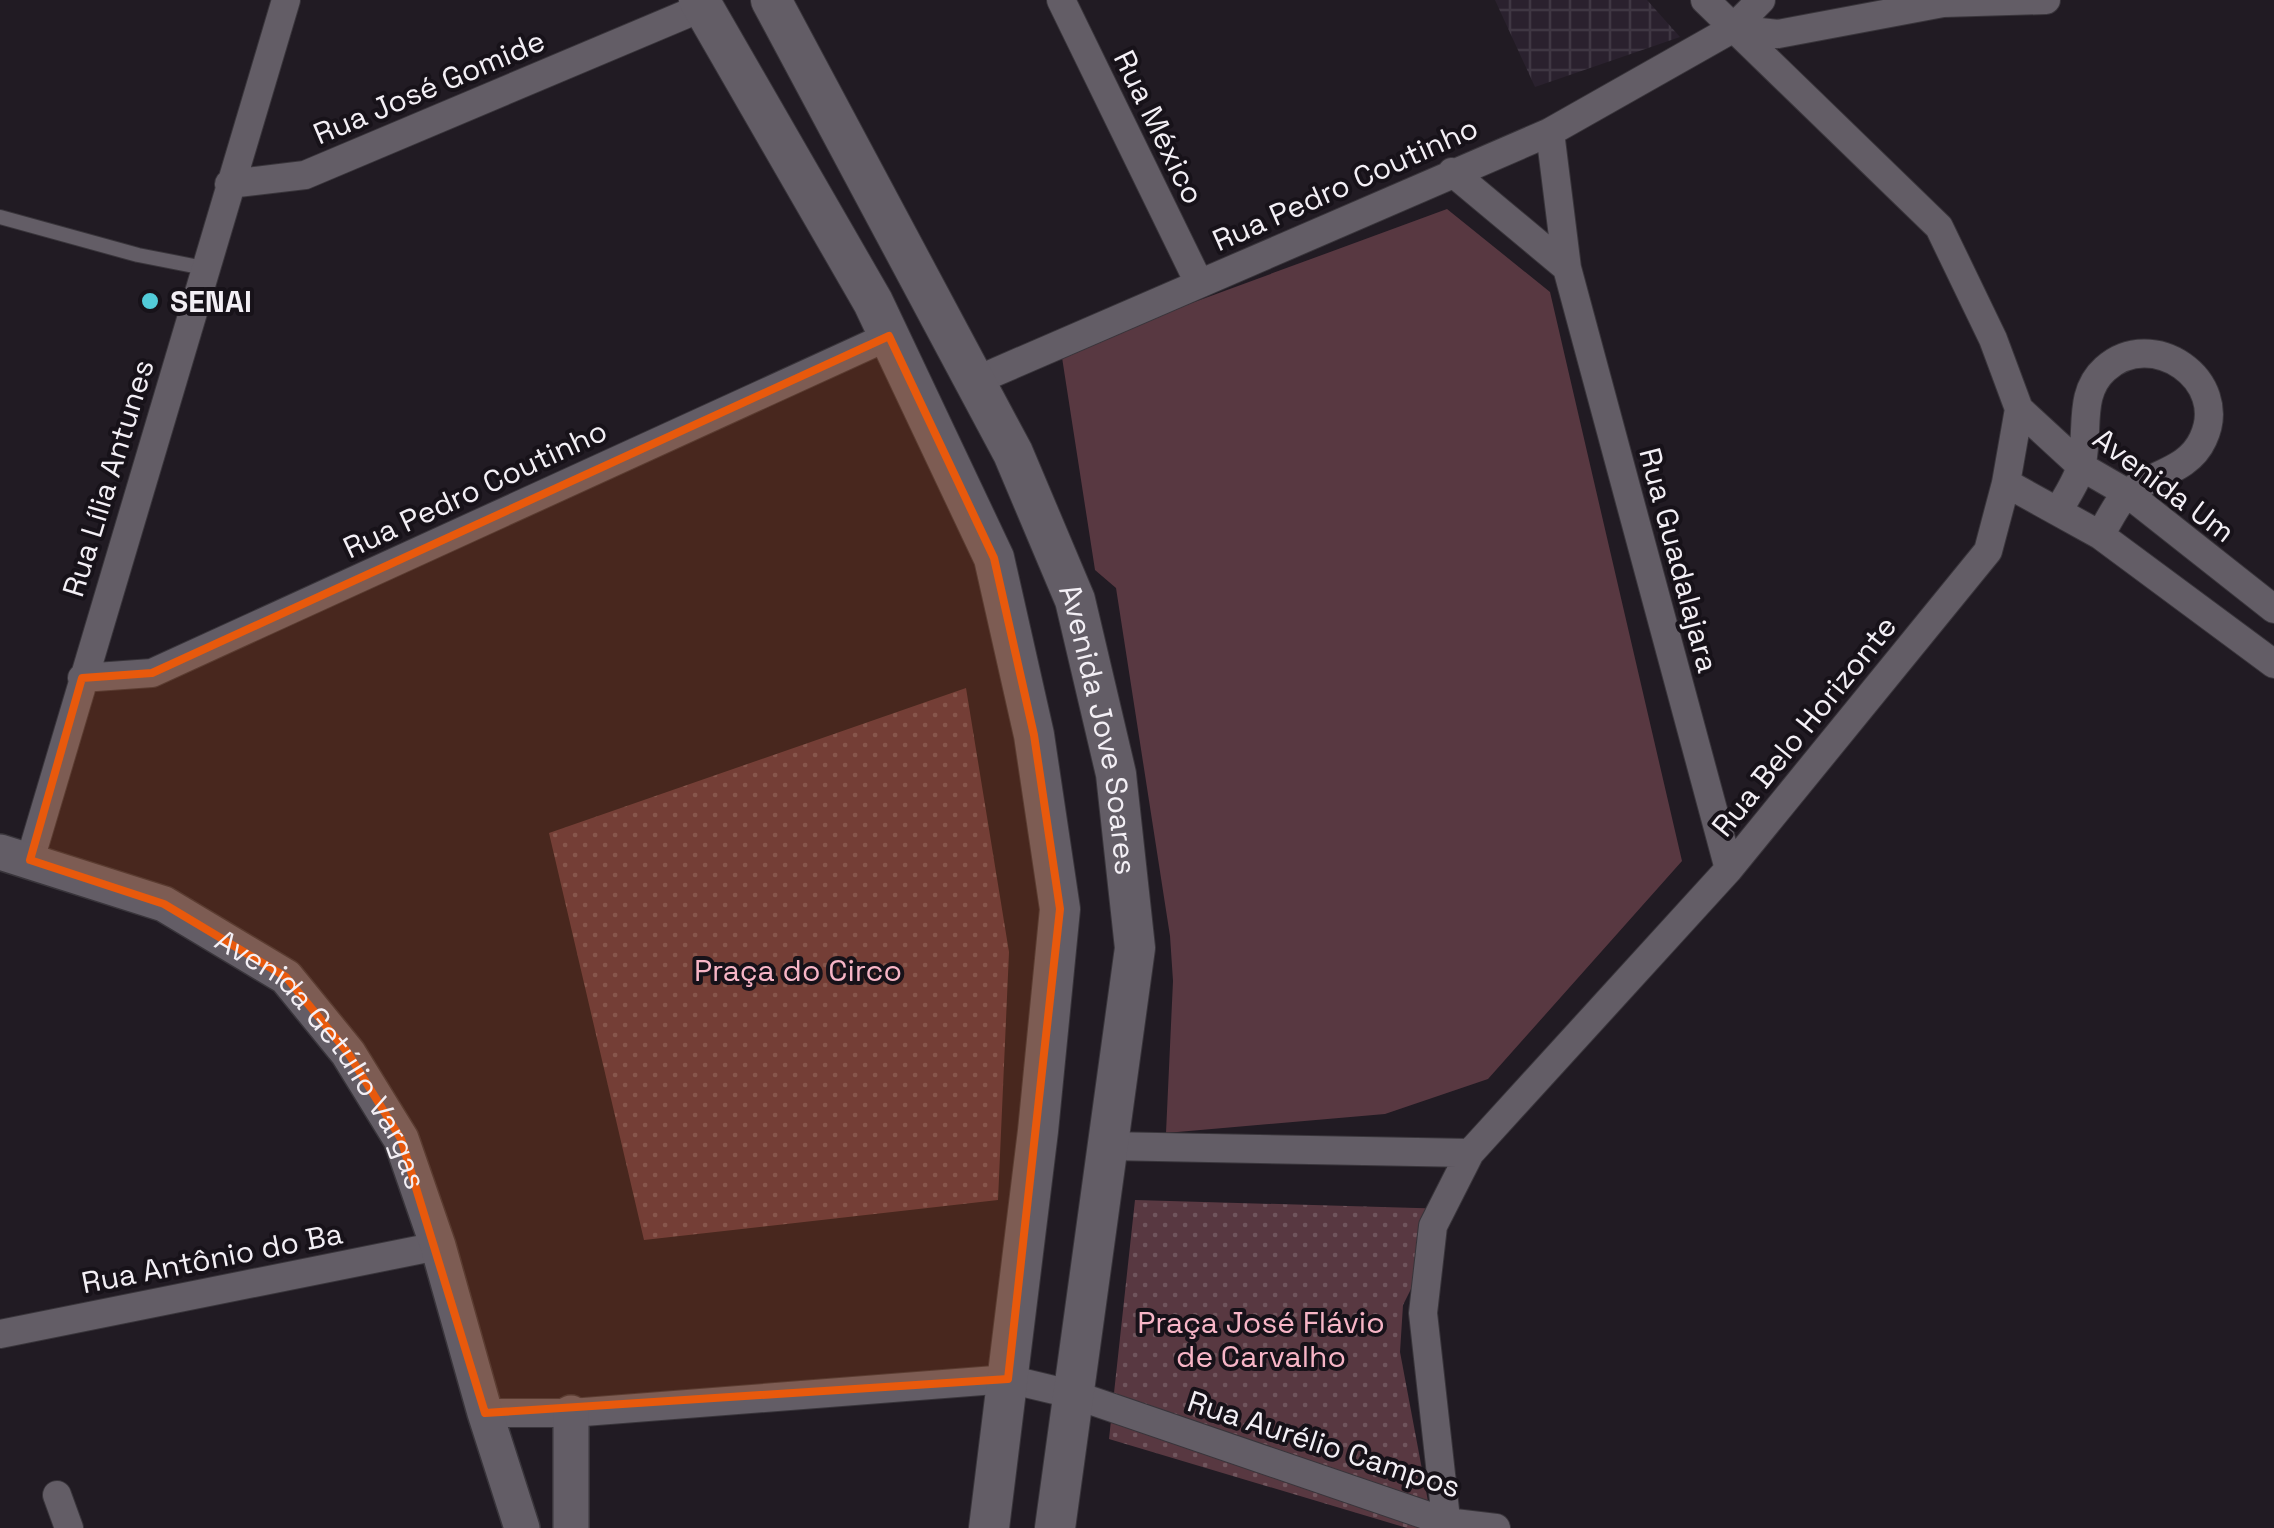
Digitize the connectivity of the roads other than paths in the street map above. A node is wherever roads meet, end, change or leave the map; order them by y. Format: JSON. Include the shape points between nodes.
{"nodes":[{"id":1,"x":286,"y":0,"type":"edge"},
{"id":2,"x":771,"y":0,"type":"edge"},
{"id":3,"x":1061,"y":0,"type":"edge"},
{"id":4,"x":1705,"y":0,"type":"edge"},
{"id":5,"x":1760,"y":0,"type":"edge"},
{"id":6,"x":2046,"y":0,"type":"edge"},
{"id":7,"x":701,"y":4,"type":"edge"},
{"id":8,"x":1732,"y":28,"type":"junction"},
{"id":9,"x":1550,"y":132,"type":"junction"},
{"id":10,"x":1452,"y":172,"type":"junction"},
{"id":11,"x":229,"y":184,"type":"junction"},
{"id":12,"x":0,"y":217,"type":"edge"},
{"id":13,"x":204,"y":268,"type":"junction"},
{"id":14,"x":1567,"y":268,"type":"junction"},
{"id":15,"x":1199,"y":283,"type":"junction"},
{"id":16,"x":888,"y":336,"type":"junction"},
{"id":17,"x":974,"y":382,"type":"junction"},
{"id":18,"x":2019,"y":408,"type":"junction"},
{"id":19,"x":2082,"y":467,"type":"junction"},
{"id":20,"x":2006,"y":483,"type":"junction"},
{"id":21,"x":2127,"y":493,"type":"junction"},
{"id":22,"x":2059,"y":510,"type":"junction"},
{"id":23,"x":2100,"y":535,"type":"junction"},
{"id":24,"x":2274,"y":610,"type":"edge"},
{"id":25,"x":2274,"y":664,"type":"edge"},
{"id":26,"x":82,"y":678,"type":"junction"},
{"id":27,"x":15,"y":856,"type":"edge"},
{"id":28,"x":1729,"y":869,"type":"junction"},
{"id":29,"x":1108,"y":1146,"type":"junction"},
{"id":30,"x":1470,"y":1153,"type":"junction"},
{"id":31,"x":438,"y":1246,"type":"junction"},
{"id":32,"x":0,"y":1334,"type":"edge"},
{"id":33,"x":1008,"y":1380,"type":"junction"},
{"id":34,"x":1076,"y":1394,"type":"junction"},
{"id":35,"x":484,"y":1412,"type":"junction"},
{"id":36,"x":571,"y":1413,"type":"junction"},
{"id":37,"x":58,"y":1495,"type":"dead end"},
{"id":38,"x":1447,"y":1525,"type":"edge"},
{"id":39,"x":69,"y":1528,"type":"edge"},
{"id":40,"x":522,"y":1528,"type":"edge"},
{"id":41,"x":571,"y":1528,"type":"edge"},
{"id":42,"x":989,"y":1528,"type":"edge"},
{"id":43,"x":1055,"y":1528,"type":"edge"},
{"id":44,"x":1496,"y":1528,"type":"edge"}],
"edges":[{"from":1,"to":11,"type":"street","name":"Rua Lília Antunes"},
{"from":2,"to":17,"type":"main road","name":"Avenida Jove Soares"},
{"from":3,"to":15,"type":"street","name":"Rua México"},
{"from":4,"to":8,"type":"street"},
{"from":5,"to":8,"type":"street","name":"Rua Pedro Coutinho"},
{"from":6,"to":8,"type":"street","via":[[1943,3],[1778,34]]},
{"from":7,"to":11,"type":"street","name":"Rua José Gomide","via":[[305,174]]},
{"from":7,"to":16,"type":"main road","name":"Avenida Jove Soares"},
{"from":8,"to":9,"type":"street","name":"Rua Pedro Coutinho"},
{"from":8,"to":18,"type":"street","via":[[1940,227]]},
{"from":9,"to":10,"type":"street","name":"Rua Pedro Coutinho"},
{"from":9,"to":14,"type":"street","name":"Rua Guadalajara"},
{"from":10,"to":14,"type":"street"},
{"from":10,"to":15,"type":"street","name":"Rua Pedro Coutinho"},
{"from":11,"to":13,"type":"street","name":"Rua Lília Antunes"},
{"from":12,"to":13,"type":"lane"},
{"from":13,"to":26,"type":"street","name":"Rua Lília Antunes"},
{"from":14,"to":28,"type":"street","name":"Rua Guadalajara"},
{"from":15,"to":17,"type":"street","name":"Rua Pedro Coutinho"},
{"from":16,"to":26,"type":"street","name":"Rua Pedro Coutinho","via":[[152,673]]},
{"from":16,"to":33,"type":"main road","name":"Avenida Jove Soares","via":[[994,558],[1034,734],[1060,908]]},
{"from":17,"to":29,"type":"main road","name":"Avenida Jove Soares","via":[[1013,453],[1075,600],[1116,774],[1135,948]]},
{"from":18,"to":19,"type":"street","name":"Avenida Um"},
{"from":18,"to":20,"type":"street","name":"Rua Belo Horizonte"},
{"from":19,"to":21,"type":"street","name":"Avenida Um"},
{"from":19,"to":21,"type":"street","via":[[2086,406],[2105,368],[2144,353],[2184,365],[2208,400],[2204,439],[2178,467]]},
{"from":19,"to":22,"type":"street"},
{"from":20,"to":22,"type":"street"},
{"from":20,"to":28,"type":"street","name":"Rua Belo Horizonte","via":[[1988,551]]},
{"from":21,"to":23,"type":"street"},
{"from":21,"to":24,"type":"street","name":"Avenida Um"},
{"from":22,"to":23,"type":"street"},
{"from":23,"to":25,"type":"street"},
{"from":26,"to":27,"type":"street","name":"Rua Lília Antunes"},
{"from":27,"to":31,"type":"street","name":"Avenida Getúlio Vargas","via":[[164,904],[286,978],[348,1053],[401,1139]]},
{"from":28,"to":30,"type":"street","name":"Rua Belo Horizonte"},
{"from":29,"to":30,"type":"street"},
{"from":29,"to":34,"type":"main road","name":"Avenida Jove Soares"},
{"from":30,"to":38,"type":"street","name":"Rua Belo Horizonte","via":[[1433,1226],[1423,1313]]},
{"from":31,"to":32,"type":"street","name":"Rua Antônio do Ba"},
{"from":31,"to":35,"type":"street","name":"Avenida Getúlio Vargas"},
{"from":33,"to":34,"type":"street"},
{"from":33,"to":36,"type":"street"},
{"from":33,"to":42,"type":"main road","name":"Avenida Jove Soares"},
{"from":34,"to":38,"type":"street","name":"Rua Aurélio Campos"},
{"from":34,"to":43,"type":"main road","name":"Avenida Jove Soares"},
{"from":35,"to":36,"type":"street"},
{"from":35,"to":40,"type":"street","name":"Avenida Getúlio Vargas"},
{"from":36,"to":41,"type":"street"},
{"from":37,"to":39,"type":"street"},
{"from":38,"to":44,"type":"street","name":"Rua Aurélio Campos"}]}
